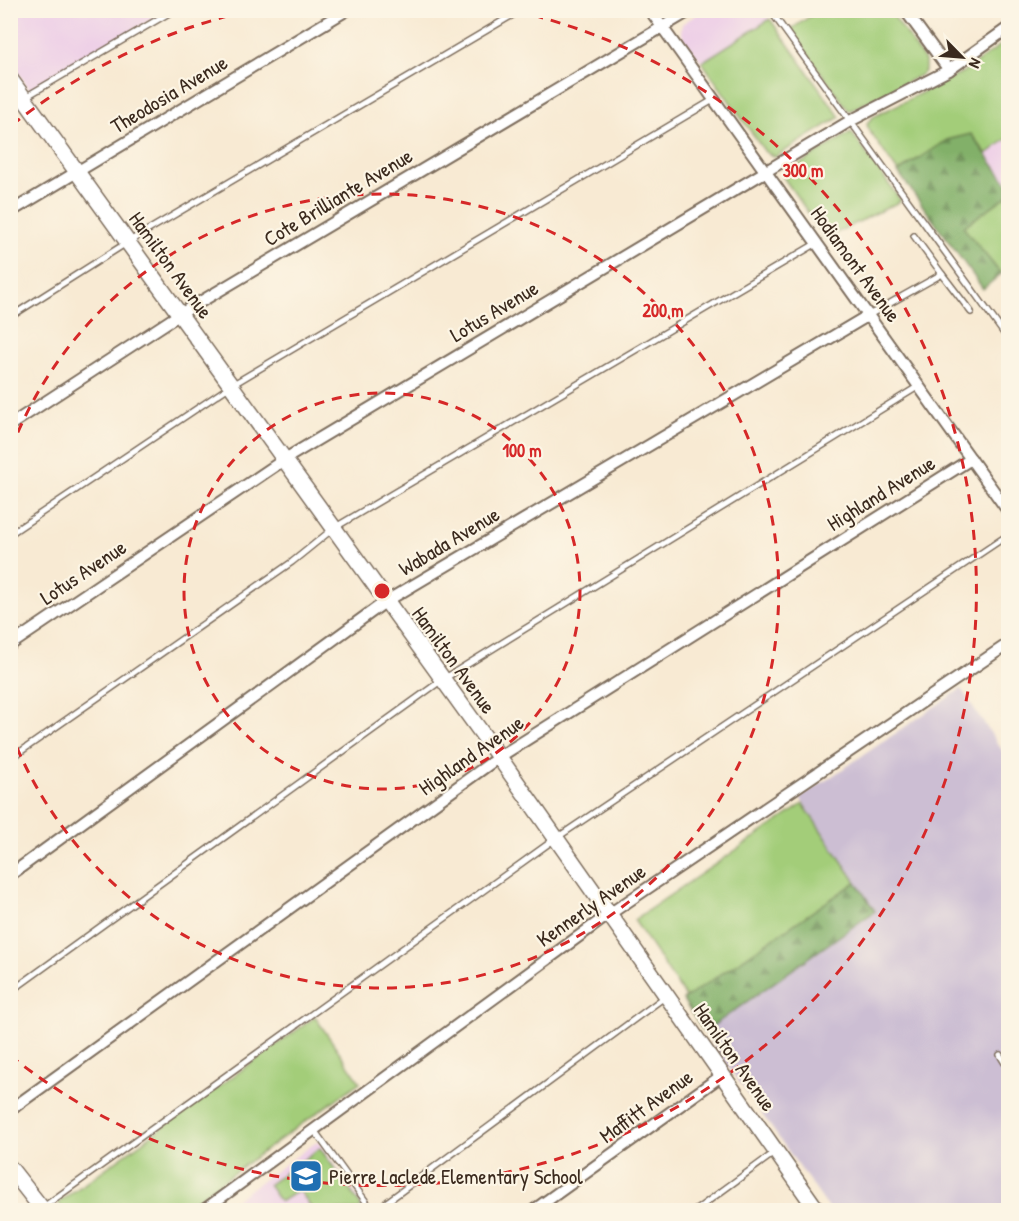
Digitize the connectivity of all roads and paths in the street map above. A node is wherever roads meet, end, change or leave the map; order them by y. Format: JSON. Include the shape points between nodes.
{"nodes":[{"id":1,"x":174,"y":10,"type":"edge"},
{"id":2,"x":347,"y":10,"type":"edge"},
{"id":3,"x":520,"y":10,"type":"edge"},
{"id":4,"x":651,"y":10,"type":"edge"},
{"id":5,"x":691,"y":10,"type":"edge"},
{"id":6,"x":770,"y":10,"type":"edge"},
{"id":7,"x":905,"y":10,"type":"edge"},
{"id":8,"x":663,"y":28,"type":"junction"},
{"id":9,"x":1008,"y":28,"type":"edge"},
{"id":10,"x":949,"y":70,"type":"junction"},
{"id":11,"x":10,"y":80,"type":"edge"},
{"id":12,"x":24,"y":98,"type":"junction"},
{"id":13,"x":713,"y":100,"type":"junction"},
{"id":14,"x":10,"y":106,"type":"edge"},
{"id":15,"x":850,"y":121,"type":"junction"},
{"id":16,"x":77,"y":170,"type":"junction"},
{"id":17,"x":765,"y":172,"type":"junction"},
{"id":18,"x":10,"y":212,"type":"edge"},
{"id":19,"x":914,"y":236,"type":"dead end"},
{"id":20,"x":128,"y":242,"type":"junction"},
{"id":21,"x":817,"y":243,"type":"junction"},
{"id":22,"x":942,"y":274,"type":"junction"},
{"id":23,"x":971,"y":312,"type":"dead end"},
{"id":24,"x":180,"y":314,"type":"junction"},
{"id":25,"x":869,"y":315,"type":"junction"},
{"id":26,"x":10,"y":317,"type":"edge"},
{"id":27,"x":1008,"y":339,"type":"edge"},
{"id":28,"x":232,"y":385,"type":"junction"},
{"id":29,"x":919,"y":386,"type":"junction"},
{"id":30,"x":10,"y":425,"type":"edge"},
{"id":31,"x":285,"y":459,"type":"junction"},
{"id":32,"x":971,"y":459,"type":"junction"},
{"id":33,"x":1008,"y":511,"type":"edge"},
{"id":34,"x":334,"y":528,"type":"junction"},
{"id":35,"x":10,"y":534,"type":"edge"},
{"id":36,"x":1008,"y":535,"type":"edge"},
{"id":37,"x":385,"y":602,"type":"junction"},
{"id":38,"x":1008,"y":644,"type":"edge"},
{"id":39,"x":10,"y":645,"type":"edge"},
{"id":40,"x":442,"y":680,"type":"junction"},
{"id":41,"x":499,"y":757,"type":"junction"},
{"id":42,"x":10,"y":759,"type":"edge"},
{"id":43,"x":555,"y":839,"type":"junction"},
{"id":44,"x":10,"y":875,"type":"edge"},
{"id":45,"x":608,"y":915,"type":"junction"},
{"id":46,"x":10,"y":992,"type":"edge"},
{"id":47,"x":666,"y":996,"type":"junction"},
{"id":48,"x":1000,"y":1055,"type":"dead end"},
{"id":49,"x":1008,"y":1068,"type":"edge"},
{"id":50,"x":722,"y":1076,"type":"junction"},
{"id":51,"x":10,"y":1110,"type":"edge"},
{"id":52,"x":314,"y":1130,"type":"junction"},
{"id":53,"x":776,"y":1152,"type":"junction"},
{"id":54,"x":12,"y":1173,"type":"edge"},
{"id":55,"x":42,"y":1210,"type":"edge"},
{"id":56,"x":204,"y":1210,"type":"edge"},
{"id":57,"x":374,"y":1210,"type":"edge"},
{"id":58,"x":534,"y":1210,"type":"edge"},
{"id":59,"x":696,"y":1210,"type":"edge"},
{"id":60,"x":817,"y":1210,"type":"edge"}],
"edges":[{"from":1,"to":12,"type":"lane"},
{"from":2,"to":16,"type":"street","name":"Theodosia Avenue"},
{"from":3,"to":20,"type":"lane"},
{"from":4,"to":8,"type":"street","name":"Hodiamont Avenue"},
{"from":5,"to":8,"type":"street","name":"Cote Brilliante Avenue"},
{"from":6,"to":15,"type":"lane"},
{"from":7,"to":10,"type":"street"},
{"from":8,"to":13,"type":"street","name":"Hodiamont Avenue"},
{"from":8,"to":24,"type":"street","name":"Cote Brilliante Avenue"},
{"from":9,"to":10,"type":"street","name":"Lotus Avenue"},
{"from":10,"to":15,"type":"street","name":"Lotus Avenue"},
{"from":11,"to":12,"type":"street","name":"Hamilton Avenue"},
{"from":12,"to":14,"type":"lane"},
{"from":12,"to":16,"type":"street","name":"Hamilton Avenue"},
{"from":13,"to":17,"type":"street","name":"Hodiamont Avenue"},
{"from":13,"to":28,"type":"lane"},
{"from":15,"to":17,"type":"street","name":"Lotus Avenue"},
{"from":15,"to":27,"type":"lane"},
{"from":16,"to":18,"type":"street","name":"Theodosia Avenue"},
{"from":16,"to":20,"type":"street","name":"Hamilton Avenue"},
{"from":17,"to":21,"type":"street","name":"Hodiamont Avenue"},
{"from":17,"to":31,"type":"street","name":"Lotus Avenue"},
{"from":19,"to":22,"type":"lane"},
{"from":20,"to":24,"type":"street","name":"Hamilton Avenue"},
{"from":20,"to":26,"type":"lane"},
{"from":21,"to":25,"type":"street","name":"Hodiamont Avenue"},
{"from":21,"to":34,"type":"lane"},
{"from":22,"to":23,"type":"lane"},
{"from":22,"to":25,"type":"lane"},
{"from":24,"to":28,"type":"street","name":"Hamilton Avenue"},
{"from":24,"to":30,"type":"street","name":"Cote Brilliante Avenue"},
{"from":25,"to":29,"type":"street","name":"Hodiamont Avenue"},
{"from":25,"to":37,"type":"street","name":"Wabada Avenue"},
{"from":28,"to":31,"type":"street","name":"Hamilton Avenue"},
{"from":28,"to":35,"type":"lane"},
{"from":29,"to":32,"type":"street","name":"Hodiamont Avenue"},
{"from":29,"to":40,"type":"lane"},
{"from":31,"to":34,"type":"street","name":"Hamilton Avenue"},
{"from":31,"to":39,"type":"street","name":"Lotus Avenue"},
{"from":32,"to":33,"type":"street","name":"Hodiamont Avenue"},
{"from":32,"to":41,"type":"street","name":"Highland Avenue"},
{"from":34,"to":37,"type":"street","name":"Hamilton Avenue"},
{"from":34,"to":42,"type":"lane"},
{"from":36,"to":43,"type":"lane"},
{"from":37,"to":40,"type":"street","name":"Hamilton Avenue"},
{"from":37,"to":44,"type":"street","name":"Wabada Avenue"},
{"from":38,"to":45,"type":"street","name":"Kennerly Avenue"},
{"from":40,"to":41,"type":"street","name":"Hamilton Avenue"},
{"from":40,"to":46,"type":"lane"},
{"from":41,"to":43,"type":"street","name":"Hamilton Avenue"},
{"from":41,"to":51,"type":"street","name":"Highland Avenue"},
{"from":43,"to":45,"type":"street","name":"Hamilton Avenue"},
{"from":43,"to":55,"type":"lane"},
{"from":45,"to":47,"type":"street","name":"Hamilton Avenue"},
{"from":45,"to":52,"type":"street","name":"Kennerly Avenue"},
{"from":47,"to":50,"type":"street","name":"Hamilton Avenue"},
{"from":47,"to":57,"type":"lane"},
{"from":48,"to":49,"type":"lane"},
{"from":50,"to":53,"type":"street","name":"Hamilton Avenue"},
{"from":50,"to":58,"type":"street","name":"Maffitt Avenue"},
{"from":52,"to":56,"type":"street","name":"Kennerly Avenue"},
{"from":52,"to":57,"type":"lane"},
{"from":53,"to":59,"type":"lane"},
{"from":53,"to":60,"type":"street","name":"Hamilton Avenue"},
{"from":54,"to":55,"type":"street"}]}
